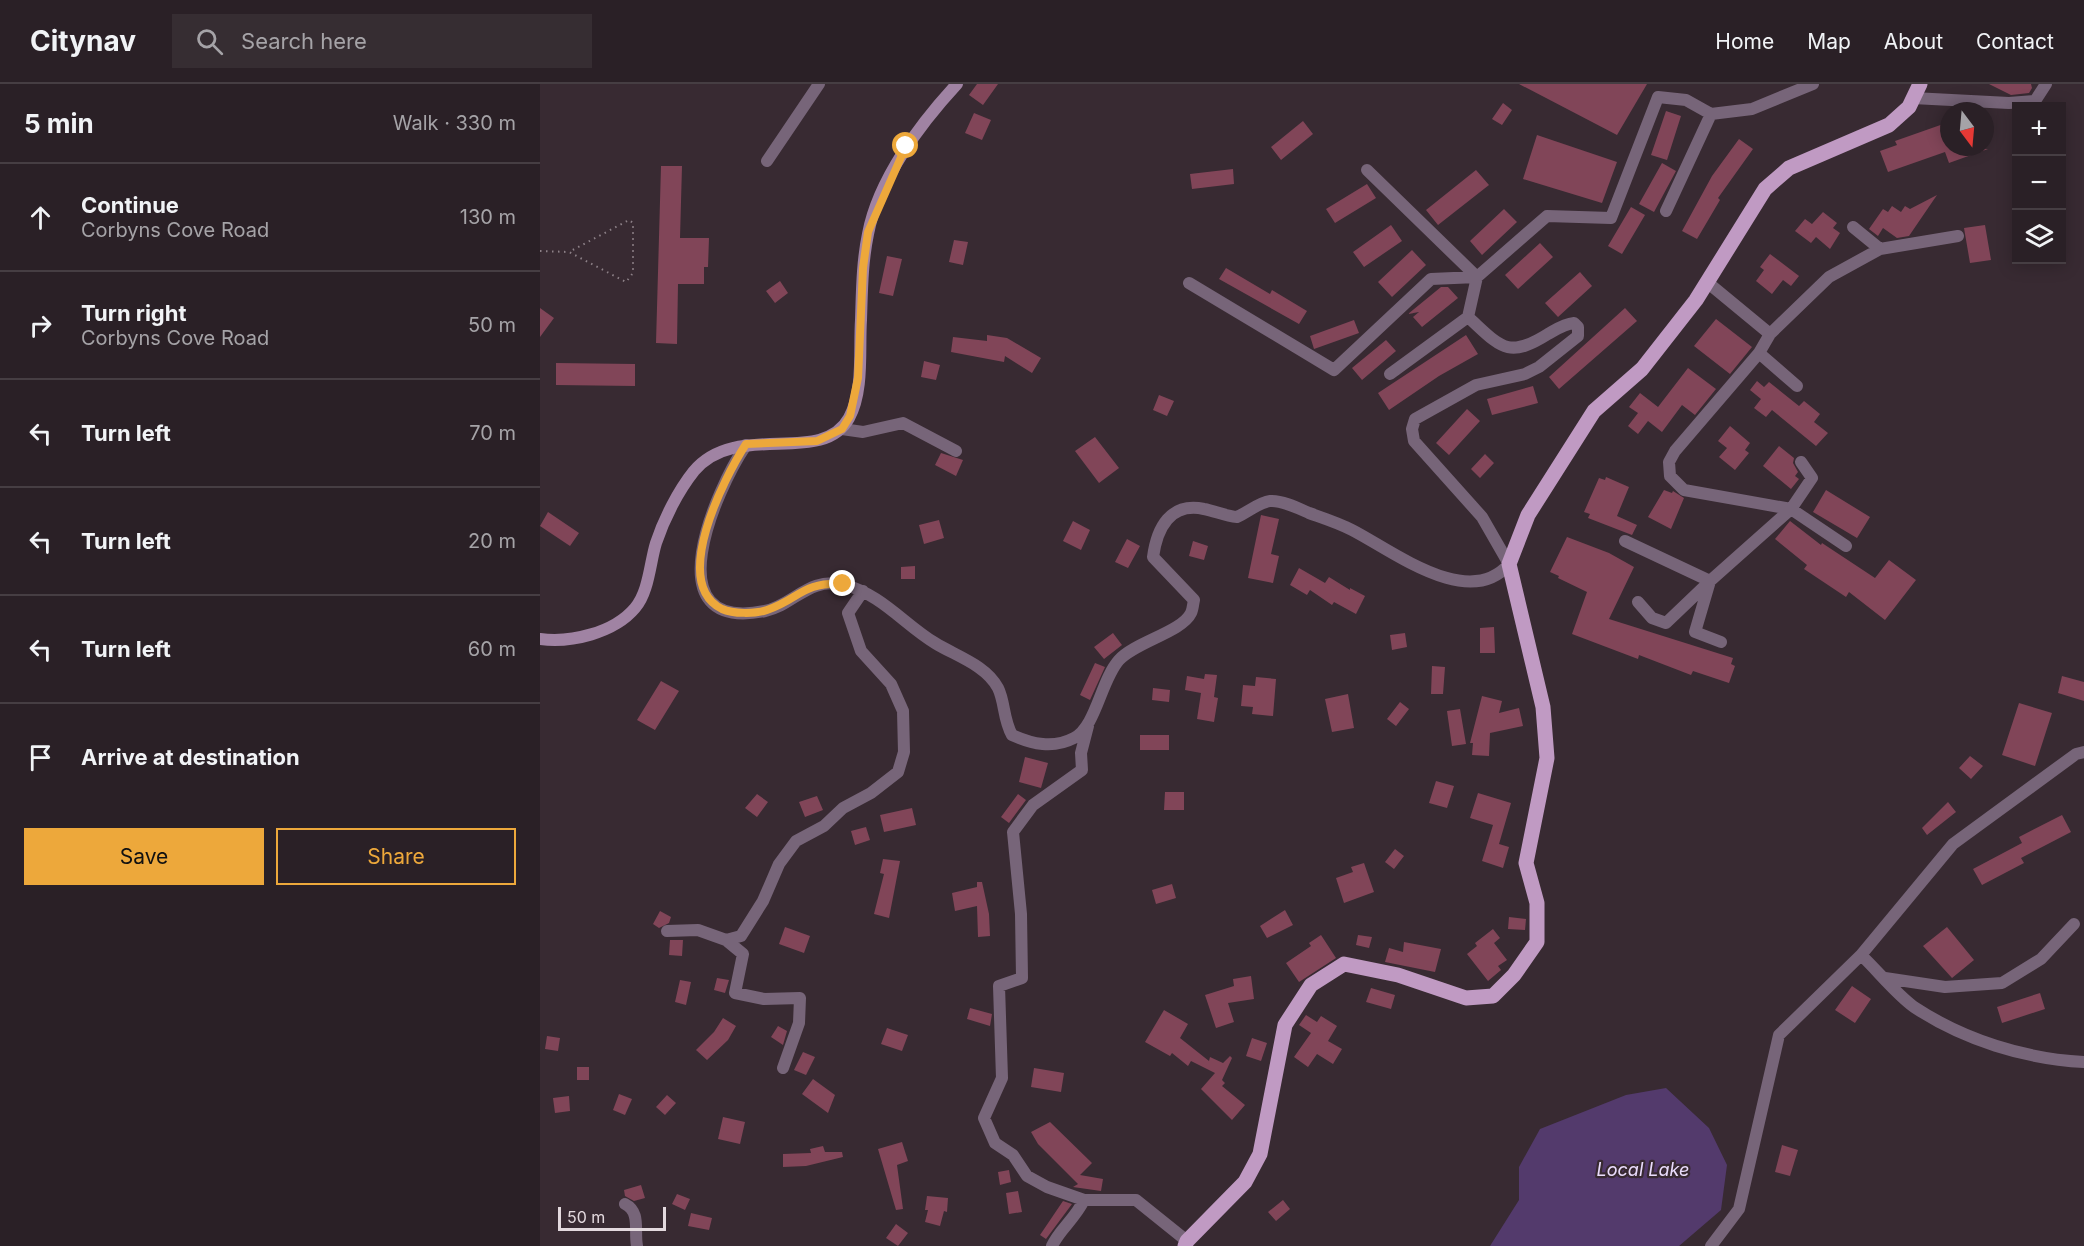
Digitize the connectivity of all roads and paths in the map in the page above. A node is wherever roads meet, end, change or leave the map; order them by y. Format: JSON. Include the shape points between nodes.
{"nodes":[{"id":1,"x":819,"y":84,"type":"edge"},
{"id":2,"x":957,"y":84,"type":"edge"},
{"id":3,"x":1814,"y":84,"type":"edge"},
{"id":4,"x":1920,"y":84,"type":"edge"},
{"id":5,"x":2046,"y":84,"type":"edge"},
{"id":6,"x":1913,"y":98,"type":"junction"},
{"id":7,"x":1711,"y":114,"type":"junction"},
{"id":8,"x":768,"y":161,"type":"dead end"},
{"id":9,"x":1367,"y":170,"type":"dead end"},
{"id":10,"x":1666,"y":211,"type":"dead end"},
{"id":11,"x":1853,"y":227,"type":"dead end"},
{"id":12,"x":1958,"y":236,"type":"dead end"},
{"id":13,"x":1880,"y":249,"type":"junction"},
{"id":14,"x":540,"y":251,"type":"edge"},
{"id":15,"x":569,"y":252,"type":"junction"},
{"id":16,"x":1477,"y":277,"type":"junction"},
{"id":17,"x":1707,"y":282,"type":"junction"},
{"id":18,"x":1189,"y":283,"type":"dead end"},
{"id":19,"x":1468,"y":317,"type":"junction"},
{"id":20,"x":1770,"y":334,"type":"junction"},
{"id":21,"x":1759,"y":353,"type":"junction"},
{"id":22,"x":1390,"y":374,"type":"dead end"},
{"id":23,"x":1797,"y":386,"type":"dead end"},
{"id":24,"x":842,"y":429,"type":"junction"},
{"id":25,"x":746,"y":444,"type":"junction"},
{"id":26,"x":956,"y":451,"type":"dead end"},
{"id":27,"x":1802,"y":462,"type":"dead end"},
{"id":28,"x":1791,"y":509,"type":"junction"},
{"id":29,"x":1625,"y":541,"type":"dead end"},
{"id":30,"x":1846,"y":546,"type":"dead end"},
{"id":31,"x":1509,"y":564,"type":"junction"},
{"id":32,"x":1710,"y":581,"type":"junction"},
{"id":33,"x":863,"y":591,"type":"junction"},
{"id":34,"x":1638,"y":602,"type":"dead end"},
{"id":35,"x":540,"y":639,"type":"edge"},
{"id":36,"x":1721,"y":642,"type":"dead end"},
{"id":37,"x":1088,"y":724,"type":"junction"},
{"id":38,"x":2084,"y":752,"type":"edge"},
{"id":39,"x":2074,"y":924,"type":"dead end"},
{"id":40,"x":667,"y":931,"type":"dead end"},
{"id":41,"x":726,"y":940,"type":"junction"},
{"id":42,"x":1861,"y":955,"type":"junction"},
{"id":43,"x":1885,"y":978,"type":"junction"},
{"id":44,"x":2084,"y":1062,"type":"edge"},
{"id":45,"x":783,"y":1068,"type":"dead end"},
{"id":46,"x":1084,"y":1200,"type":"junction"},
{"id":47,"x":625,"y":1204,"type":"dead end"},
{"id":48,"x":1186,"y":1243,"type":"edge"},
{"id":49,"x":637,"y":1246,"type":"edge"},
{"id":50,"x":1052,"y":1246,"type":"edge"},
{"id":51,"x":1711,"y":1246,"type":"edge"}],
"edges":[{"from":1,"to":8,"type":"street"},
{"from":2,"to":24,"type":"main road","via":[[906,146],[868,232],[858,378],[850,416]]},
{"from":3,"to":7,"type":"street","via":[[1752,109]]},
{"from":4,"to":6,"type":"main road"},
{"from":5,"to":6,"type":"street","via":[[2035,101]]},
{"from":6,"to":17,"type":"main road","via":[[1909,107],[1889,124],[1789,168],[1765,189]]},
{"from":7,"to":10,"type":"street"},
{"from":7,"to":16,"type":"street","via":[[1686,100],[1658,97],[1611,218],[1546,216]]},
{"from":9,"to":16,"type":"street"},
{"from":11,"to":13,"type":"street"},
{"from":12,"to":13,"type":"street"},
{"from":13,"to":20,"type":"street","via":[[1829,277]]},
{"from":14,"to":15,"type":"path"},
{"from":15,"to":15,"type":"path","via":[[629,220],[633,223],[633,273],[626,282]]},
{"from":16,"to":18,"type":"street","via":[[1431,279],[1334,370]]},
{"from":16,"to":19,"type":"street"},
{"from":17,"to":20,"type":"street"},
{"from":17,"to":31,"type":"main road","via":[[1642,369],[1594,411],[1528,515]]},
{"from":19,"to":22,"type":"street"},
{"from":19,"to":31,"type":"street","via":[[1500,346],[1512,350],[1529,346],[1566,323],[1574,322],[1578,327],[1578,336],[1539,367],[1476,385],[1415,419],[1412,429],[1414,441],[1482,517]]},
{"from":20,"to":21,"type":"street"},
{"from":21,"to":23,"type":"street"},
{"from":21,"to":28,"type":"street","via":[[1675,451],[1669,462],[1670,476],[1684,490]]},
{"from":24,"to":25,"type":"main road","via":[[817,441]]},
{"from":24,"to":26,"type":"street","via":[[863,432],[903,423]]},
{"from":25,"to":33,"type":"street","via":[[717,498],[706,530],[699,576],[703,592],[713,604],[729,612],[745,612],[766,611],[804,589],[824,583]]},
{"from":25,"to":35,"type":"main road","via":[[706,458],[692,474],[657,542],[637,606],[620,620],[586,636],[559,642]]},
{"from":27,"to":28,"type":"street","via":[[1812,478]]},
{"from":28,"to":30,"type":"street"},
{"from":28,"to":32,"type":"street"},
{"from":29,"to":32,"type":"street"},
{"from":31,"to":37,"type":"street","via":[[1500,575],[1485,581],[1457,580],[1430,572],[1350,529],[1290,505],[1269,501],[1236,517],[1204,509],[1180,509],[1164,521],[1155,538],[1153,557],[1194,600],[1191,614],[1121,658],[1107,675]]},
{"from":31,"to":48,"type":"main road","via":[[1543,707],[1547,758],[1526,863],[1537,903],[1537,942],[1514,975],[1493,996],[1466,998],[1398,975],[1344,964],[1311,985],[1285,1025],[1260,1154],[1245,1182]]},
{"from":32,"to":34,"type":"street","via":[[1666,623],[1652,618]]},
{"from":32,"to":36,"type":"street","via":[[1695,632]]},
{"from":33,"to":37,"type":"street","via":[[988,676],[998,688],[1012,735],[1042,745],[1061,743],[1076,738]]},
{"from":33,"to":41,"type":"street","via":[[848,614],[861,651],[891,684],[903,711],[904,753],[898,772],[843,808],[824,826],[796,841],[779,864],[763,901],[741,936]]},
{"from":37,"to":46,"type":"street","via":[[1081,753],[1082,770],[1033,805],[1013,832],[1022,978],[999,986],[1002,1078],[984,1118],[995,1143],[1013,1155],[1027,1176],[1047,1188]]},
{"from":38,"to":42,"type":"street","via":[[1953,844]]},
{"from":39,"to":43,"type":"street","via":[[2041,959],[2002,983],[1945,987]]},
{"from":40,"to":41,"type":"street","via":[[698,930]]},
{"from":41,"to":45,"type":"street","via":[[743,954],[735,993],[765,999],[800,998],[799,1023]]},
{"from":42,"to":43,"type":"street"},
{"from":42,"to":51,"type":"street","via":[[1779,1035],[1739,1209]]},
{"from":43,"to":44,"type":"street","via":[[1914,1006],[1988,1044],[2055,1060]]},
{"from":46,"to":48,"type":"street","via":[[1136,1200]]},
{"from":46,"to":50,"type":"street","via":[[1078,1214]]},
{"from":47,"to":49,"type":"street","via":[[631,1207],[636,1219]]}]}
